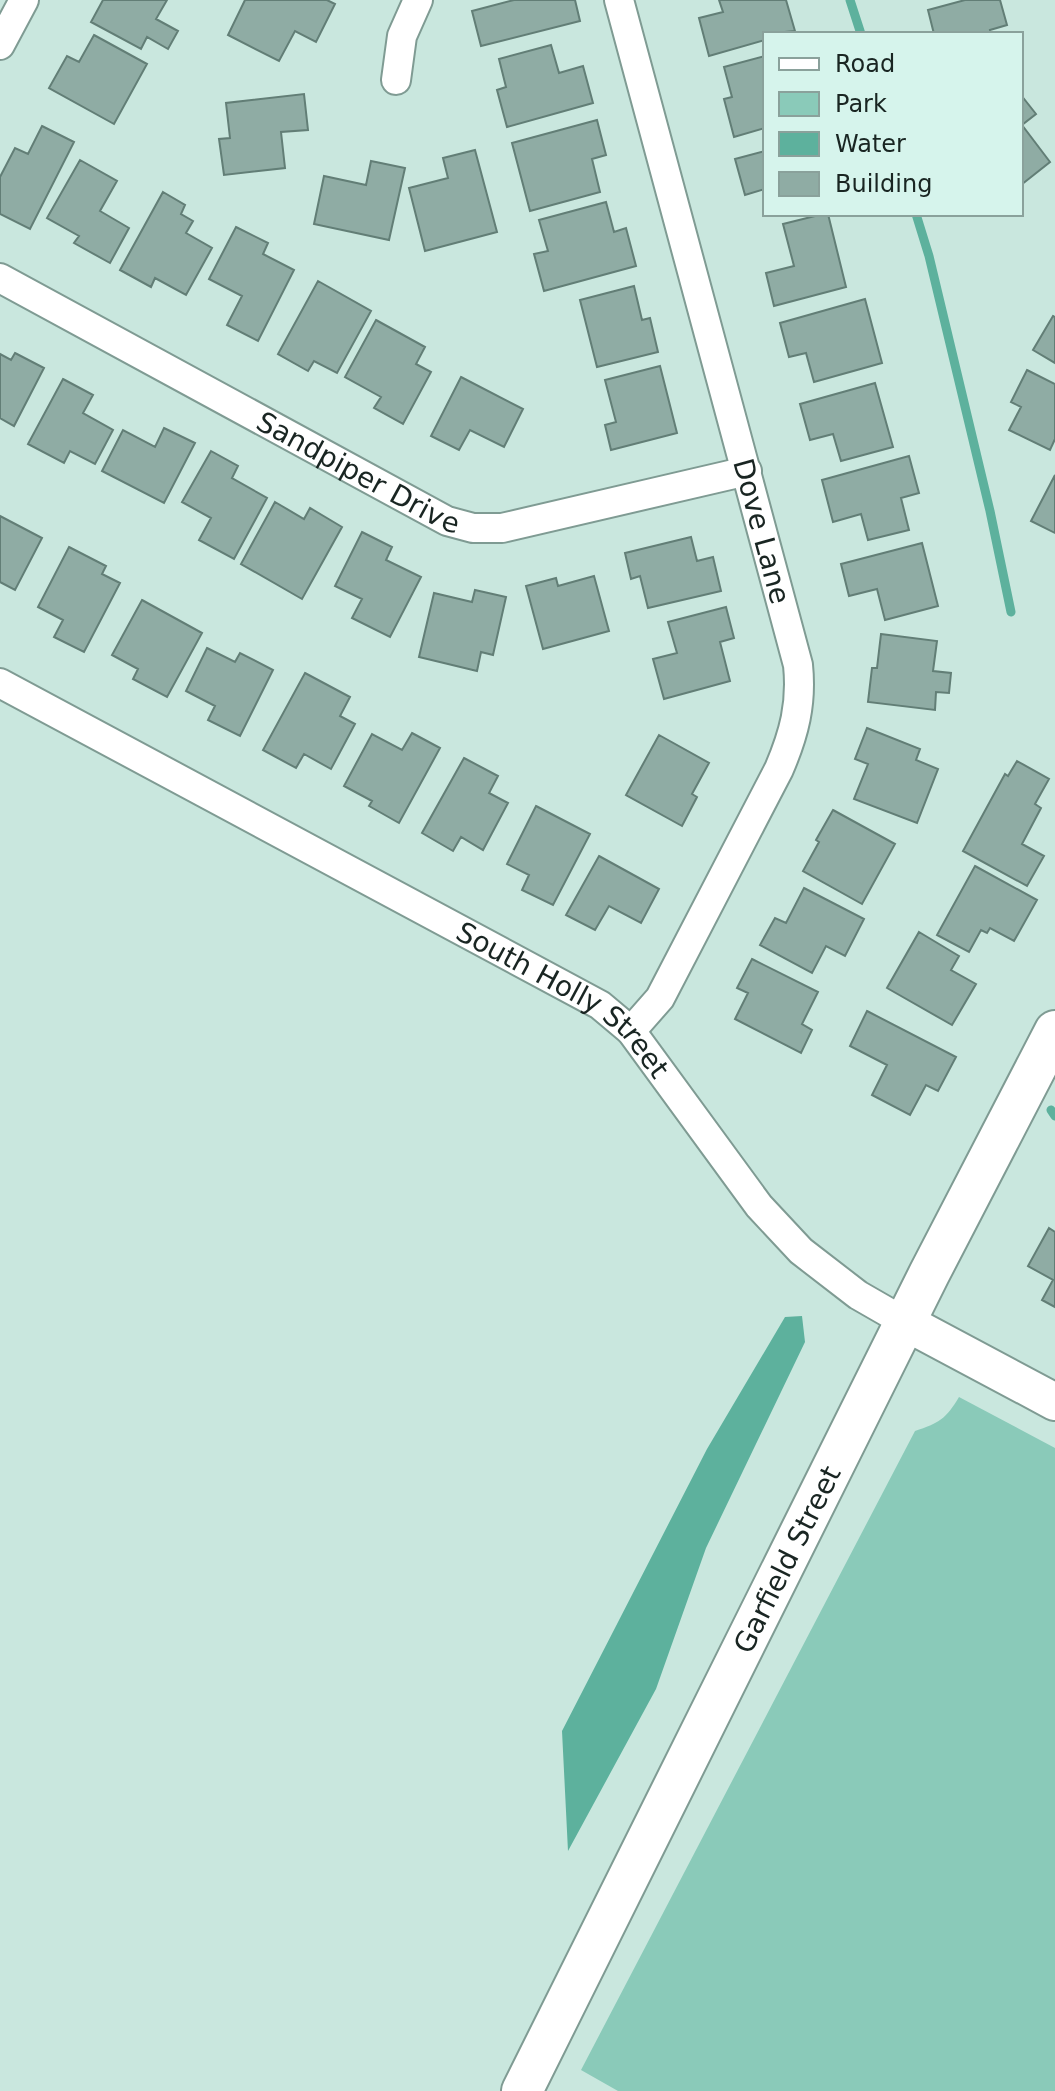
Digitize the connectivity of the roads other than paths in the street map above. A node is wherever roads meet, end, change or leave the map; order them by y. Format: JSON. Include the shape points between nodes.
{"nodes":[{"id":1,"x":24,"y":0,"type":"edge"},
{"id":2,"x":418,"y":0,"type":"edge"},
{"id":3,"x":619,"y":0,"type":"edge"},
{"id":4,"x":0,"y":45,"type":"edge"},
{"id":5,"x":396,"y":80,"type":"dead end"},
{"id":6,"x":0,"y":278,"type":"edge"},
{"id":7,"x":747,"y":471,"type":"junction"},
{"id":8,"x":0,"y":683,"type":"edge"},
{"id":9,"x":631,"y":1031,"type":"junction"},
{"id":10,"x":1055,"y":1031,"type":"edge"},
{"id":11,"x":905,"y":1322,"type":"junction"},
{"id":12,"x":1055,"y":1402,"type":"edge"},
{"id":13,"x":522,"y":2091,"type":"edge"}],
"edges":[{"from":1,"to":4,"type":"street"},
{"from":2,"to":5,"type":"street","via":[[402,36]]},
{"from":3,"to":7,"type":"street","name":"Dove Lane"},
{"from":6,"to":7,"type":"street","name":"Sandpiper Drive","via":[[447,521],[473,528],[502,528]]},
{"from":7,"to":9,"type":"street","name":"Dove Lane","via":[[798,665],[801,690],[793,736],[660,998]]},
{"from":8,"to":9,"type":"street","name":"South Holly Street","via":[[600,1005]]},
{"from":9,"to":11,"type":"street","name":"South Holly Street","via":[[759,1206],[801,1251],[858,1295]]},
{"from":10,"to":11,"type":"main road","name":"Garfield Street"},
{"from":11,"to":12,"type":"street","name":"South Holly Street"},
{"from":11,"to":13,"type":"main road","name":"Garfield Street"}]}
